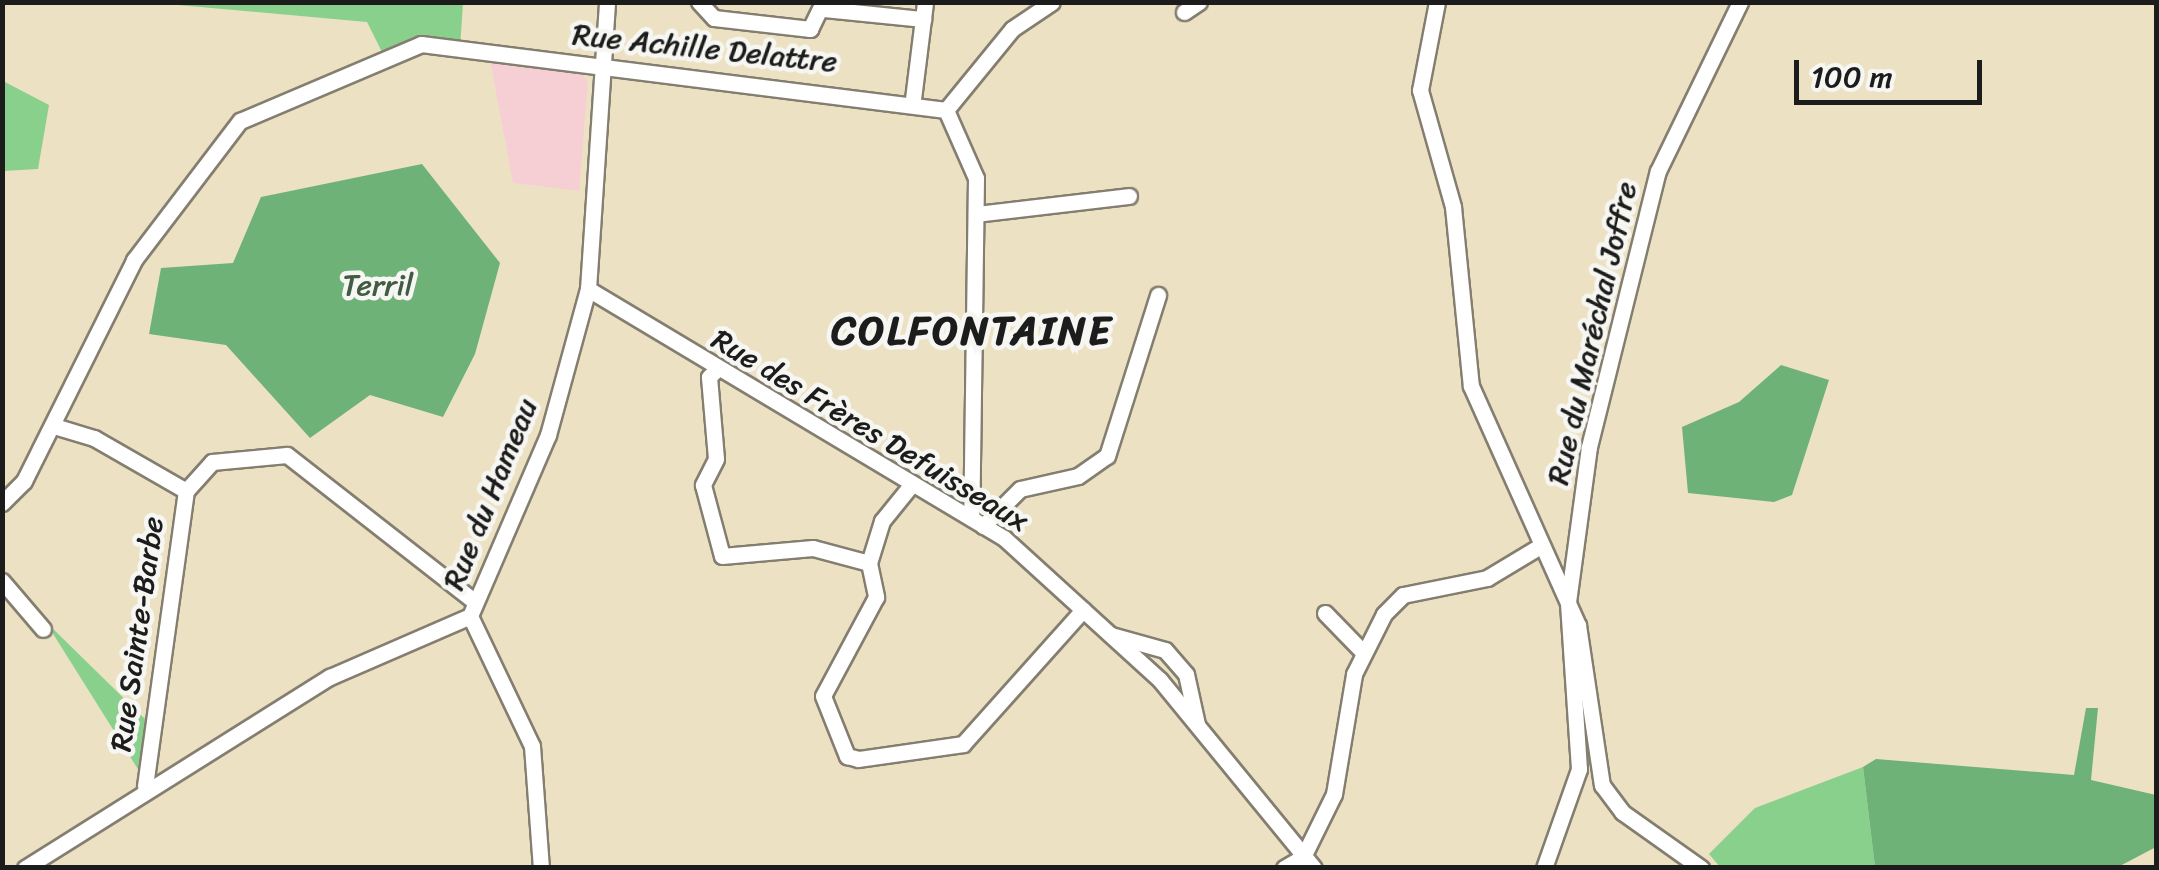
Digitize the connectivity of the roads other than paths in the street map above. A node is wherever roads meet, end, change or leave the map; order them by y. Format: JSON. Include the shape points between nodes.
{"nodes":[{"id":1,"x":607,"y":2,"type":"edge"},
{"id":2,"x":699,"y":2,"type":"edge"},
{"id":3,"x":1052,"y":2,"type":"edge"},
{"id":4,"x":1199,"y":2,"type":"edge"},
{"id":5,"x":1437,"y":2,"type":"edge"},
{"id":6,"x":1740,"y":2,"type":"edge"},
{"id":7,"x":824,"y":6,"type":"edge"},
{"id":8,"x":924,"y":11,"type":"edge"},
{"id":9,"x":1184,"y":12,"type":"dead end"},
{"id":10,"x":599,"y":63,"type":"junction"},
{"id":11,"x":913,"y":99,"type":"junction"},
{"id":12,"x":946,"y":110,"type":"junction"},
{"id":13,"x":1129,"y":196,"type":"dead end"},
{"id":14,"x":976,"y":214,"type":"junction"},
{"id":15,"x":588,"y":288,"type":"junction"},
{"id":16,"x":1158,"y":295,"type":"dead end"},
{"id":17,"x":716,"y":370,"type":"junction"},
{"id":18,"x":54,"y":426,"type":"junction"},
{"id":19,"x":912,"y":484,"type":"junction"},
{"id":20,"x":186,"y":491,"type":"junction"},
{"id":21,"x":2,"y":503,"type":"edge"},
{"id":22,"x":977,"y":522,"type":"junction"},
{"id":23,"x":1542,"y":545,"type":"junction"},
{"id":24,"x":869,"y":564,"type":"junction"},
{"id":25,"x":2,"y":581,"type":"edge"},
{"id":26,"x":1568,"y":602,"type":"junction"},
{"id":27,"x":472,"y":608,"type":"junction"},
{"id":28,"x":1083,"y":610,"type":"junction"},
{"id":29,"x":1325,"y":613,"type":"dead end"},
{"id":30,"x":42,"y":629,"type":"dead end"},
{"id":31,"x":1111,"y":636,"type":"junction"},
{"id":32,"x":1362,"y":652,"type":"junction"},
{"id":33,"x":1198,"y":728,"type":"junction"},
{"id":34,"x":145,"y":786,"type":"junction"},
{"id":35,"x":1308,"y":862,"type":"edge"},
{"id":36,"x":25,"y":868,"type":"edge"},
{"id":37,"x":541,"y":868,"type":"edge"},
{"id":38,"x":1284,"y":868,"type":"edge"},
{"id":39,"x":1544,"y":868,"type":"edge"},
{"id":40,"x":1701,"y":868,"type":"edge"}],
"edges":[{"from":1,"to":10,"type":"street","name":"Rue du Hameau"},
{"from":2,"to":7,"type":"street","via":[[714,18],[810,29]]},
{"from":3,"to":12,"type":"street","via":[[1012,30]]},
{"from":4,"to":9,"type":"street"},
{"from":5,"to":23,"type":"street","via":[[1420,90],[1450,194],[1472,386]]},
{"from":6,"to":26,"type":"street","name":"Rue du Maréchal Joffre","via":[[1658,170],[1589,447]]},
{"from":7,"to":8,"type":"street"},
{"from":8,"to":11,"type":"street"},
{"from":10,"to":11,"type":"street","name":"Rue Achille Delattre"},
{"from":10,"to":15,"type":"street","name":"Rue du Hameau"},
{"from":10,"to":18,"type":"street","name":"Rue Achille Delattre","via":[[421,44],[240,121],[134,260]]},
{"from":11,"to":12,"type":"street","name":"Rue Achille Delattre"},
{"from":12,"to":14,"type":"street","via":[[965,140]]},
{"from":13,"to":14,"type":"street"},
{"from":14,"to":22,"type":"street"},
{"from":15,"to":17,"type":"street","name":"Rue des Frères Defuisseaux"},
{"from":15,"to":27,"type":"street","name":"Rue du Hameau","via":[[548,435]]},
{"from":16,"to":22,"type":"street","via":[[1107,456],[1078,476],[1020,489]]},
{"from":17,"to":19,"type":"street","name":"Rue des Frères Defuisseaux"},
{"from":17,"to":24,"type":"street","via":[[709,377],[716,459],[704,485],[722,556],[813,548]]},
{"from":18,"to":20,"type":"street","via":[[94,438]]},
{"from":18,"to":21,"type":"street","name":"Rue Achille Delattre"},
{"from":19,"to":22,"type":"street","name":"Rue des Frères Defuisseaux"},
{"from":19,"to":24,"type":"street","via":[[882,520]]},
{"from":20,"to":27,"type":"street","via":[[212,462],[287,456]]},
{"from":20,"to":34,"type":"street","name":"Rue Sainte-Barbe"},
{"from":22,"to":28,"type":"street","name":"Rue des Frères Defuisseaux"},
{"from":23,"to":26,"type":"street"},
{"from":23,"to":32,"type":"street","via":[[1458,586],[1402,595]]},
{"from":24,"to":28,"type":"street","via":[[876,597],[823,696],[847,756],[858,759],[963,744]]},
{"from":25,"to":30,"type":"street"},
{"from":26,"to":39,"type":"street","name":"Rue du Maréchal Joffre","via":[[1579,769]]},
{"from":26,"to":40,"type":"street","via":[[1588,669],[1602,785],[1622,812]]},
{"from":27,"to":34,"type":"street","name":"Rue du Hameau","via":[[330,677]]},
{"from":27,"to":37,"type":"street","via":[[532,746]]},
{"from":28,"to":31,"type":"street","name":"Rue des Frères Defuisseaux"},
{"from":29,"to":32,"type":"street"},
{"from":31,"to":33,"type":"street","name":"Rue des Frères Defuisseaux"},
{"from":31,"to":33,"type":"street","name":"Rue des Frères Defuisseaux","via":[[1165,650],[1186,674]]},
{"from":32,"to":35,"type":"street","via":[[1334,794]]},
{"from":33,"to":35,"type":"street","name":"Rue des Frères Defuisseaux"},
{"from":34,"to":36,"type":"street","name":"Rue du Hameau"},
{"from":35,"to":38,"type":"street"}]}
